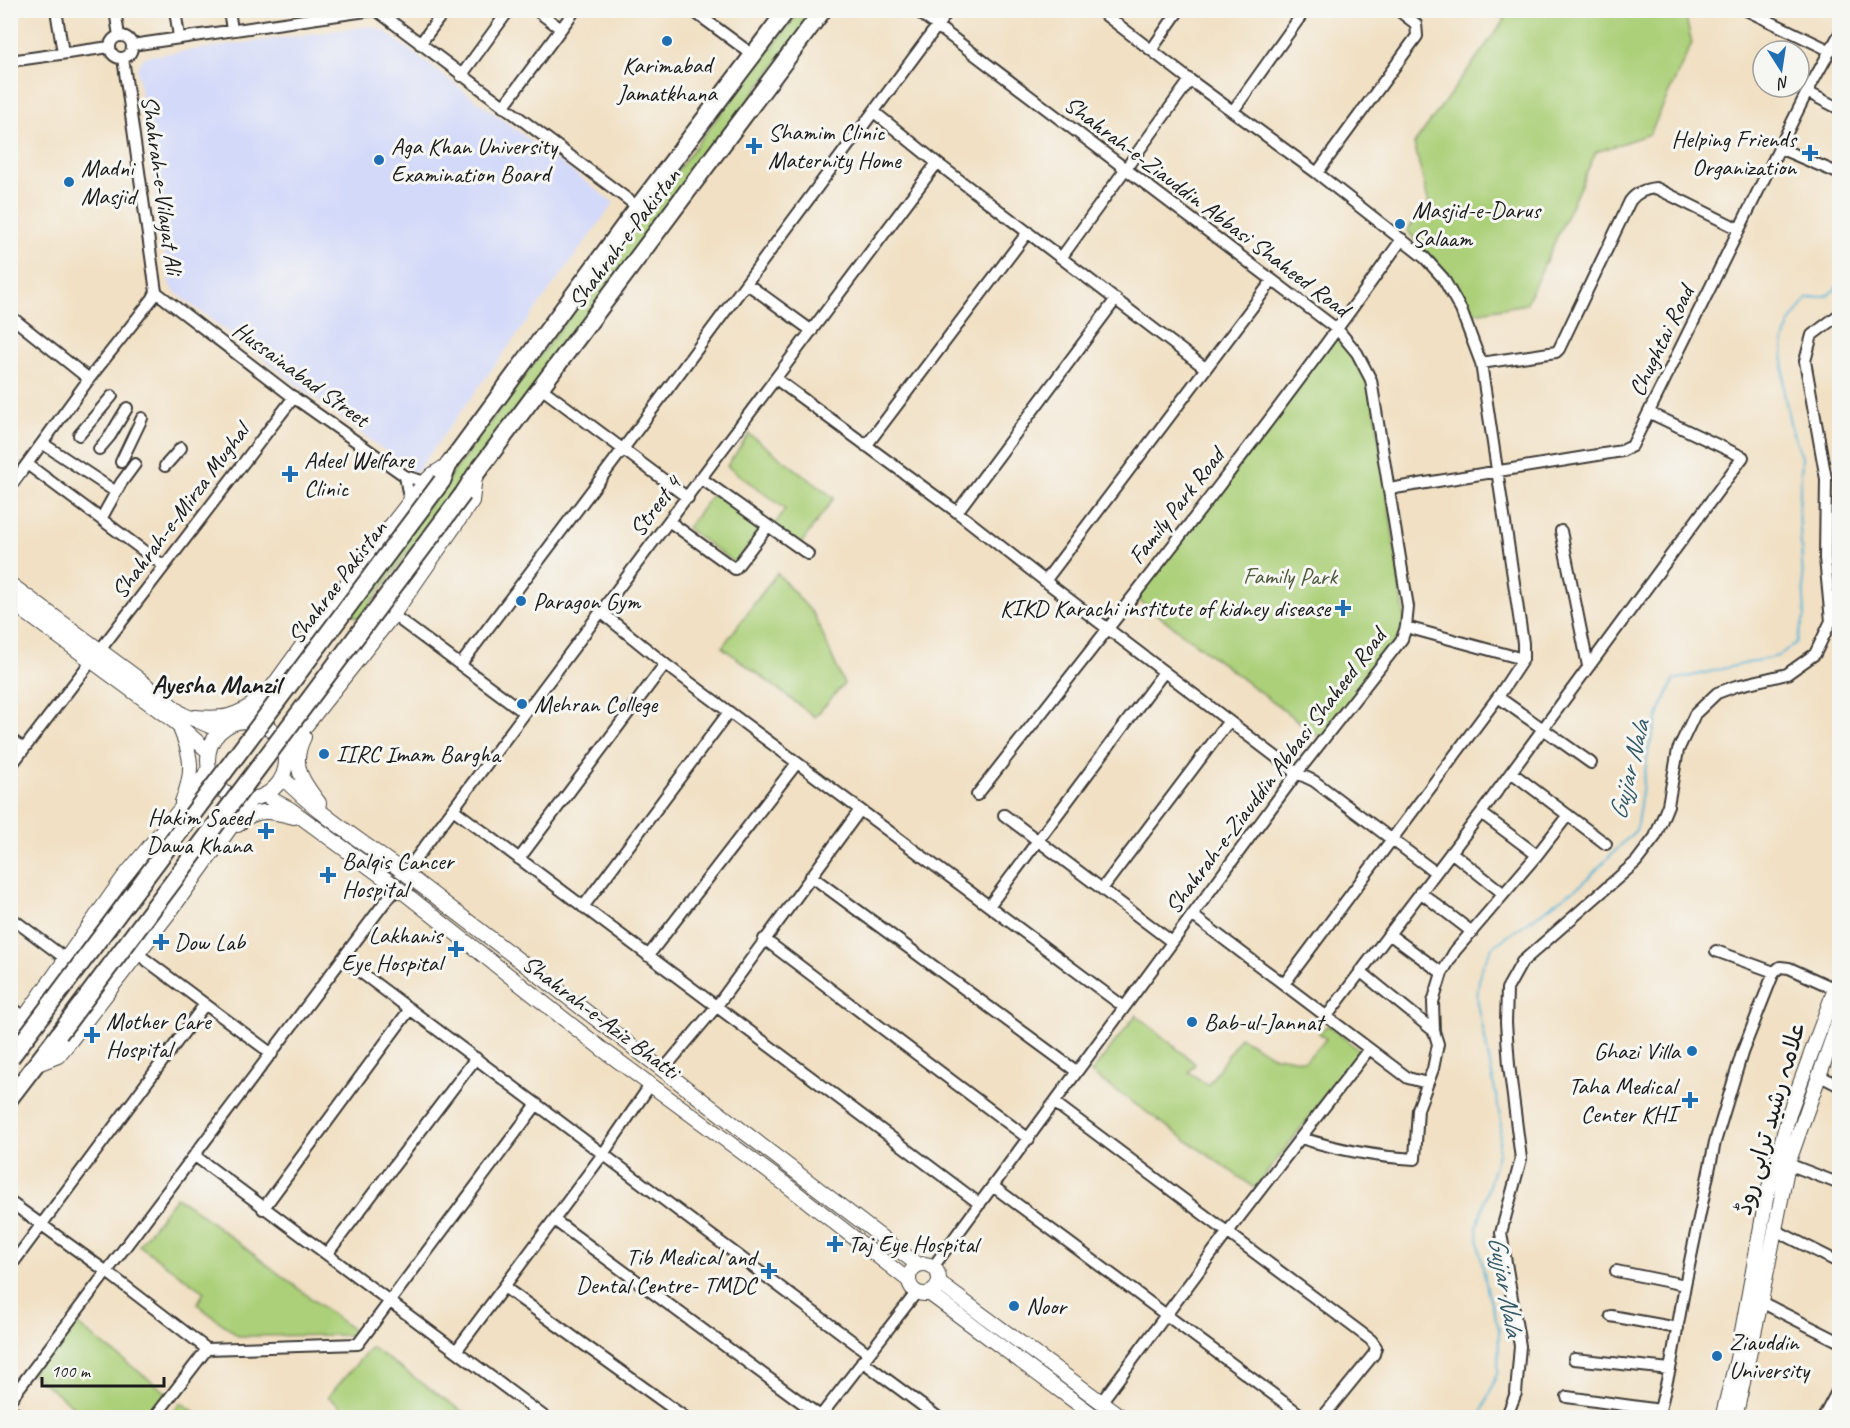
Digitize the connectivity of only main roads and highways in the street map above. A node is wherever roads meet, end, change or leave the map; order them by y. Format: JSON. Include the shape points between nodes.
{"nodes":[{"id":1,"x":786,"y":10,"type":"edge"},
{"id":2,"x":823,"y":10,"type":"edge"},
{"id":3,"x":475,"y":475,"type":"junction"},
{"id":4,"x":434,"y":482,"type":"junction"},
{"id":5,"x":463,"y":494,"type":"joint"},
{"id":6,"x":10,"y":584,"type":"edge"},
{"id":7,"x":10,"y":601,"type":"edge"},
{"id":8,"x":96,"y":655,"type":"junction"},
{"id":9,"x":350,"y":671,"type":"junction"},
{"id":10,"x":267,"y":693,"type":"junction"},
{"id":11,"x":183,"y":721,"type":"junction"},
{"id":12,"x":248,"y":722,"type":"junction"},
{"id":13,"x":221,"y":731,"type":"junction"},
{"id":14,"x":209,"y":752,"type":"junction"},
{"id":15,"x":285,"y":755,"type":"junction"},
{"id":16,"x":209,"y":768,"type":"junction"},
{"id":17,"x":282,"y":777,"type":"junction"},
{"id":18,"x":258,"y":797,"type":"junction"},
{"id":19,"x":178,"y":812,"type":"junction"},
{"id":20,"x":332,"y":820,"type":"junction"},
{"id":21,"x":307,"y":821,"type":"junction"},
{"id":22,"x":215,"y":848,"type":"junction"},
{"id":23,"x":1838,"y":982,"type":"edge"},
{"id":24,"x":1839,"y":1017,"type":"edge"},
{"id":25,"x":10,"y":1038,"type":"edge"},
{"id":26,"x":11,"y":1057,"type":"edge"},
{"id":27,"x":35,"y":1065,"type":"junction"},
{"id":28,"x":10,"y":1098,"type":"edge"},
{"id":29,"x":918,"y":1265,"type":"junction"},
{"id":30,"x":908,"y":1280,"type":"junction"},
{"id":31,"x":928,"y":1290,"type":"junction"},
{"id":32,"x":1093,"y":1416,"type":"edge"},
{"id":33,"x":1123,"y":1418,"type":"edge"},
{"id":34,"x":1722,"y":1418,"type":"edge"},
{"id":35,"x":1735,"y":1418,"type":"edge"}],
"edges":[{"from":1,"to":4,"type":"highway","name":"Shahrah-e-Pakistan"},
{"from":2,"to":3,"type":"highway","name":"Shahrah-e-Pakistan"},
{"from":3,"to":5,"type":"highway","name":"Shahrah-e-Pakistan"},
{"from":3,"to":9,"type":"main road","via":[[472,501]]},
{"from":4,"to":10,"type":"main road","via":[[410,502],[367,556]]},
{"from":4,"to":26,"type":"highway","name":"Shahrae Pakistan","bridge":true},
{"from":5,"to":27,"type":"highway","name":"Shahrae Pakistan","bridge":true},
{"from":6,"to":8,"type":"main road"},
{"from":7,"to":8,"type":"main road"},
{"from":8,"to":11,"type":"main road"},
{"from":9,"to":15,"type":"main road"},
{"from":9,"to":20,"type":"main road","via":[[306,732],[297,753],[303,780]]},
{"from":10,"to":11,"type":"main road","via":[[238,714]]},
{"from":10,"to":12,"type":"main road"},
{"from":11,"to":13,"type":"main road"},
{"from":11,"to":14,"type":"main road"},
{"from":11,"to":19,"type":"main road","via":[[191,774]]},
{"from":12,"to":13,"type":"main road"},
{"from":12,"to":15,"type":"main road","via":[[273,731]]},
{"from":13,"to":14,"type":"main road"},
{"from":14,"to":16,"type":"main road"},
{"from":15,"to":17,"type":"main road"},
{"from":16,"to":18,"type":"main road","via":[[213,779],[229,794]]},
{"from":16,"to":19,"type":"main road"},
{"from":17,"to":18,"type":"main road","via":[[272,790]]},
{"from":17,"to":20,"type":"main road","name":"Shahrah-e-Aziz Bhatti"},
{"from":18,"to":21,"type":"main road","name":"Shahrah-e-Aziz Bhatti"},
{"from":18,"to":22,"type":"main road"},
{"from":19,"to":25,"type":"main road","via":[[123,878]]},
{"from":20,"to":29,"type":"main road","name":"Shahrah-e-Aziz Bhatti"},
{"from":21,"to":22,"type":"main road","via":[[258,812],[244,818]]},
{"from":21,"to":30,"type":"main road","name":"Shahrah-e-Aziz Bhatti"},
{"from":22,"to":27,"type":"main road","via":[[58,1056]]},
{"from":23,"to":34,"type":"main road","name":"علامہ رشید ترابی روڈ","via":[[1790,1111],[1766,1199],[1737,1359]]},
{"from":24,"to":35,"type":"main road","name":"علامہ رشید ترابی روڈ","via":[[1788,1164]]},
{"from":27,"to":28,"type":"highway"},
{"from":29,"to":30,"type":"main road"},
{"from":29,"to":31,"type":"main road","via":[[933,1267],[938,1274]]},
{"from":30,"to":31,"type":"main road","via":[[910,1287]]},
{"from":31,"to":32,"type":"main road"},
{"from":31,"to":33,"type":"main road"}]}
